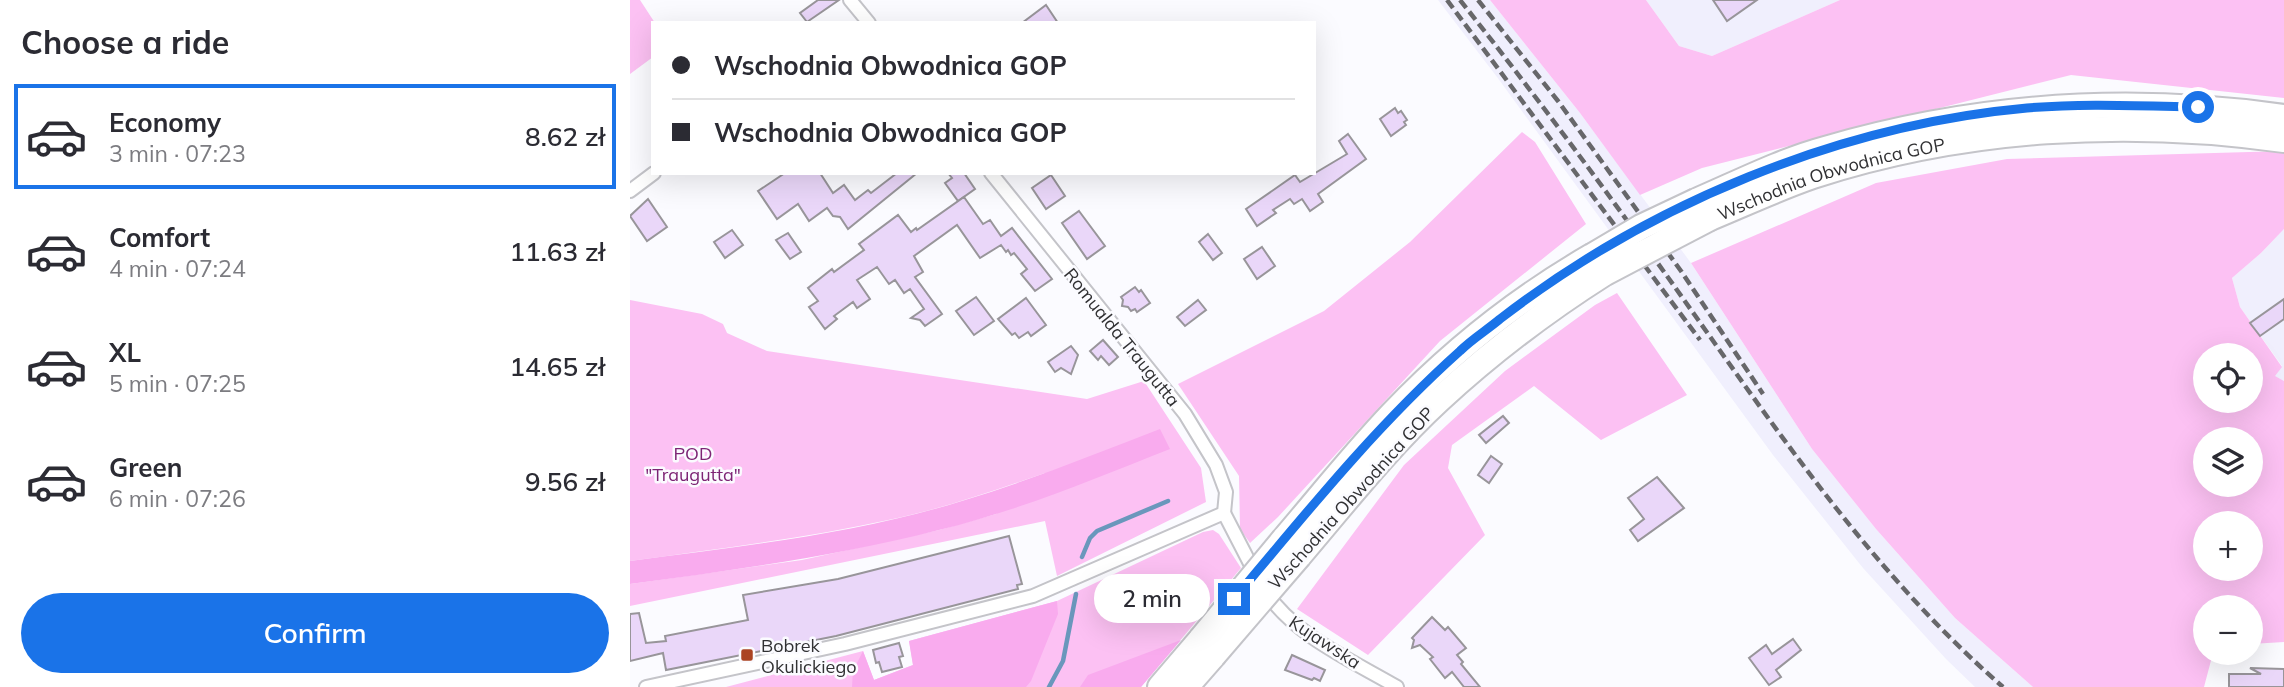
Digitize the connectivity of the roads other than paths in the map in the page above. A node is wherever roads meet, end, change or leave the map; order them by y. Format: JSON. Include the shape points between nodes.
{"nodes":[{"id":1,"x":850,"y":0,"type":"edge"},
{"id":2,"x":867,"y":21,"type":"edge"},
{"id":3,"x":2284,"y":117,"type":"edge"},
{"id":4,"x":2284,"y":140,"type":"edge"},
{"id":5,"x":651,"y":175,"type":"edge"},
{"id":6,"x":993,"y":175,"type":"edge"},
{"id":7,"x":630,"y":191,"type":"edge"},
{"id":8,"x":1703,"y":209,"type":"junction"},
{"id":9,"x":1224,"y":513,"type":"junction"},
{"id":10,"x":1207,"y":647,"type":"junction"},
{"id":11,"x":646,"y":687,"type":"edge"},
{"id":12,"x":1160,"y":687,"type":"edge"},
{"id":13,"x":1186,"y":687,"type":"edge"},
{"id":14,"x":1397,"y":687,"type":"edge"}],
"edges":[{"from":1,"to":2,"type":"street"},
{"from":3,"to":8,"type":"highway","name":"Wschodnia Obwodnica GOP","via":[[2198,107],[2130,106],[1980,114],[1822,149]]},
{"from":4,"to":8,"type":"highway","name":"Wschodnia Obwodnica GOP","via":[[2142,129],[1973,138],[1916,149]]},
{"from":5,"to":7,"type":"street"},
{"from":6,"to":9,"type":"street","name":"Romualda Traugutta","via":[[1185,415],[1216,465],[1226,492]]},
{"from":8,"to":10,"type":"highway","name":"Wschodnia Obwodnica GOP","bridge":true,"via":[[1598,265],[1437,402],[1292,547]]},
{"from":9,"to":11,"type":"street","via":[[1032,596],[845,644]]},
{"from":9,"to":14,"type":"street","name":"Kujawska","via":[[1278,610],[1304,631]]},
{"from":10,"to":12,"type":"highway","name":"Wschodnia Obwodnica GOP"},
{"from":10,"to":13,"type":"highway","name":"Wschodnia Obwodnica GOP"}]}
